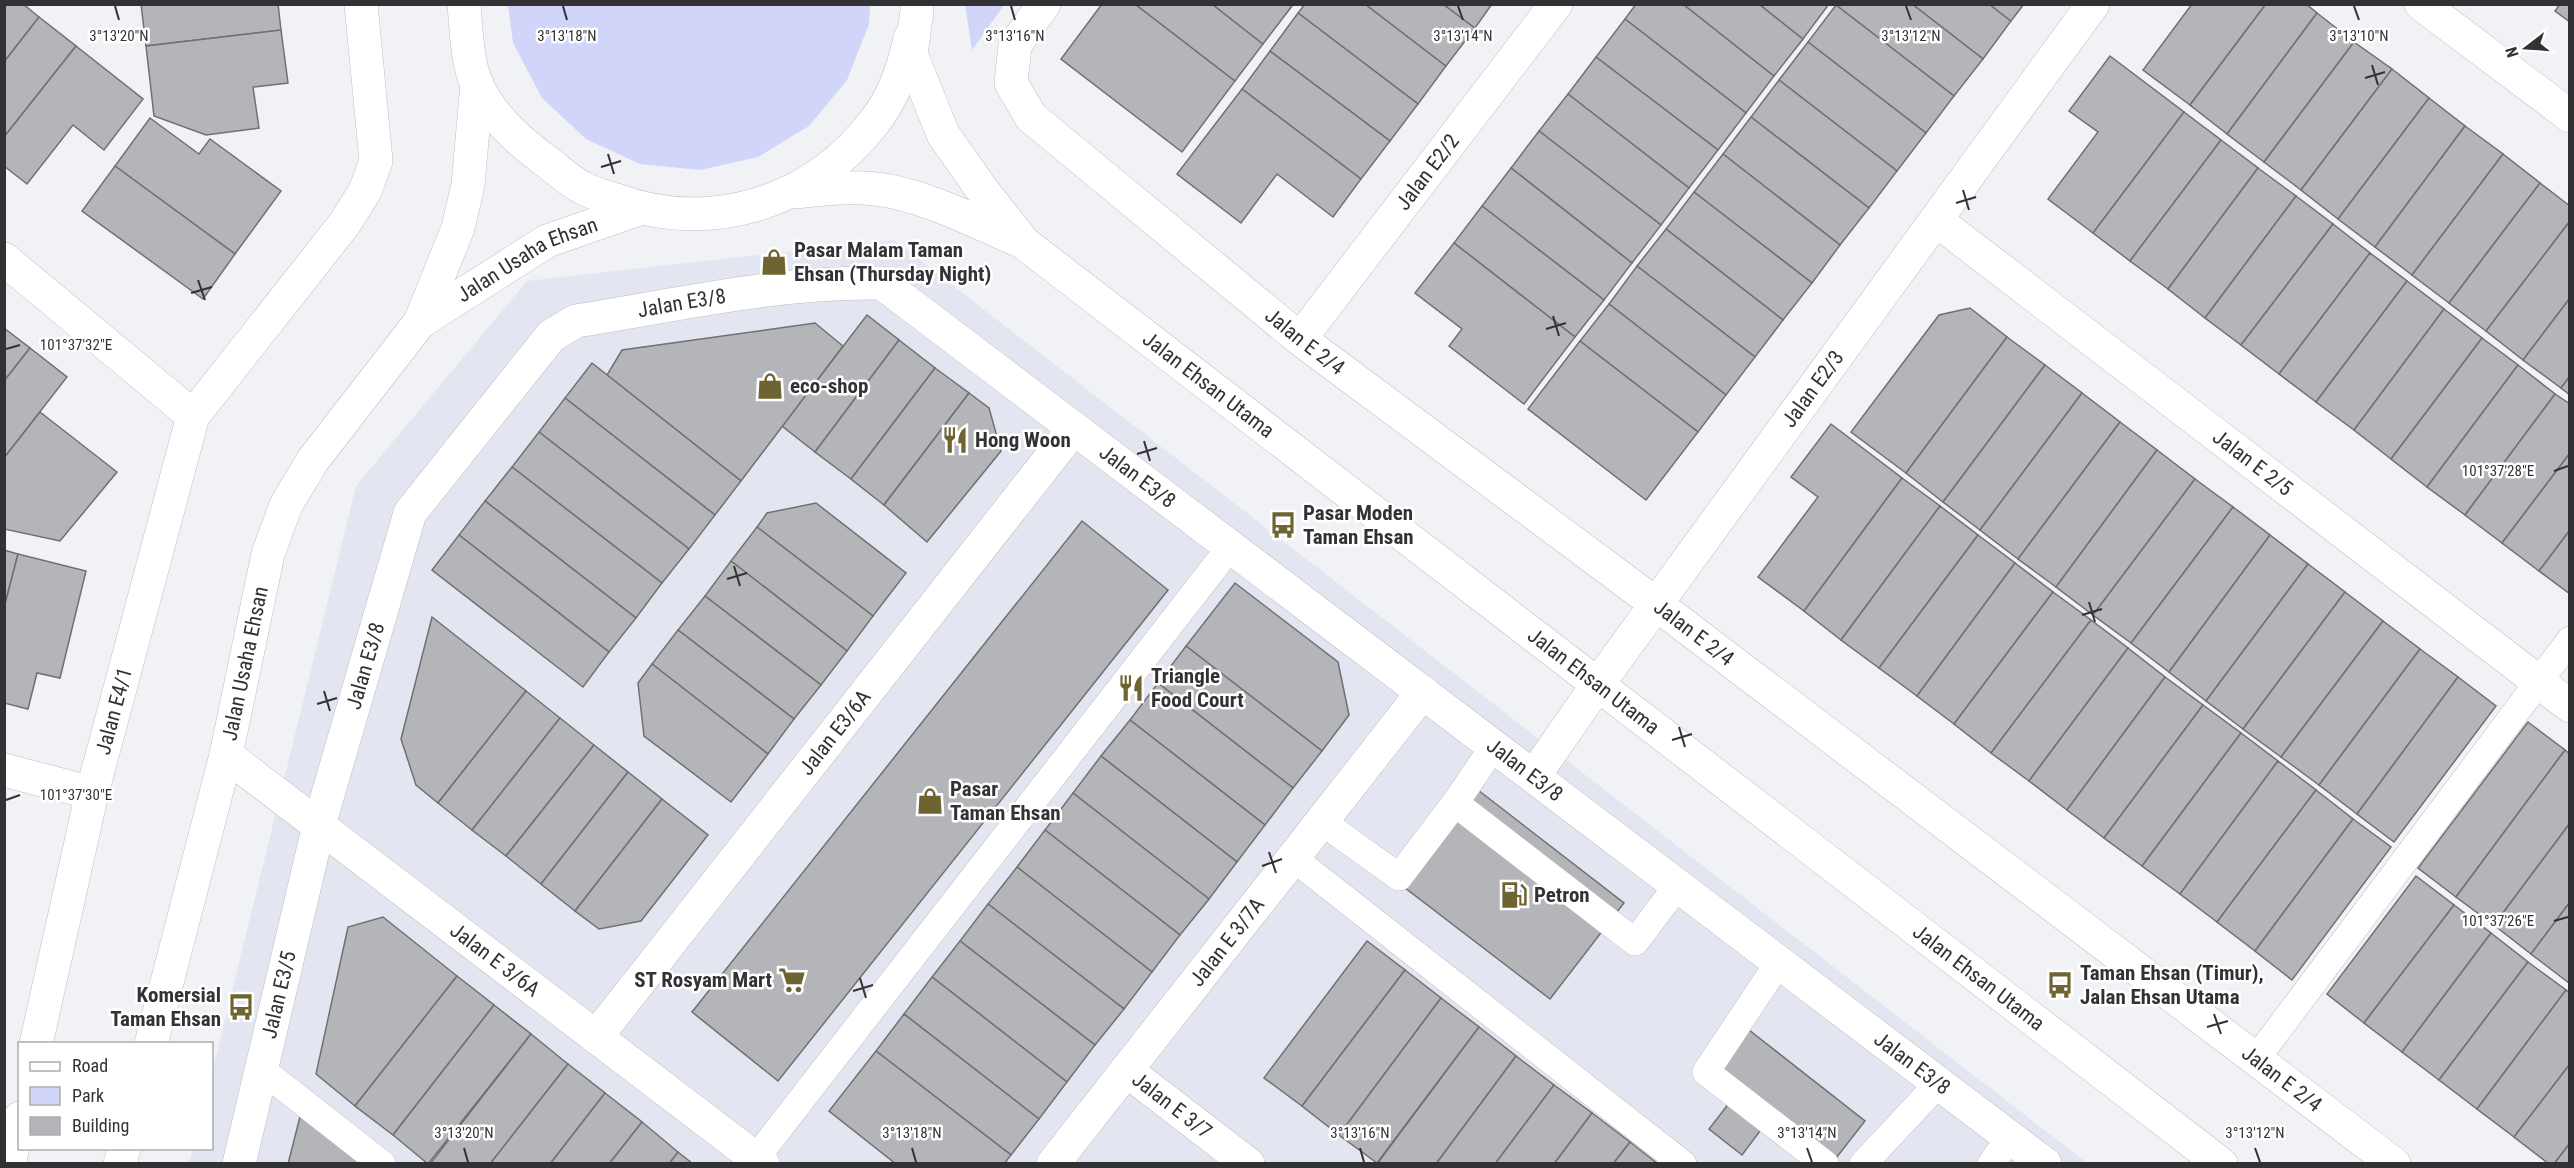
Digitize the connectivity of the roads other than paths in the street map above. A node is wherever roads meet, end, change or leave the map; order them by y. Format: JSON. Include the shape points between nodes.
{"nodes":[{"id":1,"x":361,"y":4,"type":"edge"},
{"id":2,"x":464,"y":4,"type":"edge"},
{"id":3,"x":1044,"y":4,"type":"edge"},
{"id":4,"x":1556,"y":4,"type":"edge"},
{"id":5,"x":2093,"y":4,"type":"edge"},
{"id":6,"x":2421,"y":4,"type":"edge"},
{"id":7,"x":917,"y":8,"type":"edge"},
{"id":8,"x":477,"y":84,"type":"junction"},
{"id":9,"x":2570,"y":116,"type":"edge"},
{"id":10,"x":787,"y":194,"type":"junction"},
{"id":11,"x":639,"y":209,"type":"junction"},
{"id":12,"x":1936,"y":220,"type":"junction"},
{"id":13,"x":1024,"y":243,"type":"junction"},
{"id":14,"x":4,"y":259,"type":"edge"},
{"id":15,"x":420,"y":322,"type":"junction"},
{"id":16,"x":1300,"y":339,"type":"junction"},
{"id":17,"x":194,"y":416,"type":"junction"},
{"id":18,"x":1074,"y":428,"type":"junction"},
{"id":19,"x":1231,"y":546,"type":"junction"},
{"id":20,"x":1656,"y":604,"type":"junction"},
{"id":21,"x":2570,"y":640,"type":"edge"},
{"id":22,"x":2538,"y":682,"type":"junction"},
{"id":23,"x":1598,"y":684,"type":"junction"},
{"id":24,"x":1423,"y":692,"type":"junction"},
{"id":25,"x":2570,"y":706,"type":"edge"},
{"id":26,"x":1494,"y":746,"type":"junction"},
{"id":27,"x":225,"y":755,"type":"junction"},
{"id":28,"x":4,"y":770,"type":"edge"},
{"id":29,"x":1534,"y":776,"type":"junction"},
{"id":30,"x":92,"y":793,"type":"junction"},
{"id":31,"x":1455,"y":803,"type":"junction"},
{"id":32,"x":1321,"y":821,"type":"junction"},
{"id":33,"x":319,"y":825,"type":"junction"},
{"id":34,"x":1293,"y":858,"type":"junction"},
{"id":35,"x":1678,"y":885,"type":"junction"},
{"id":36,"x":1779,"y":962,"type":"junction"},
{"id":37,"x":596,"y":1037,"type":"junction"},
{"id":38,"x":36,"y":1042,"type":"edge"},
{"id":39,"x":152,"y":1042,"type":"edge"},
{"id":40,"x":2256,"y":1059,"type":"junction"},
{"id":41,"x":262,"y":1070,"type":"junction"},
{"id":42,"x":1126,"y":1070,"type":"junction"},
{"id":43,"x":1939,"y":1083,"type":"junction"},
{"id":44,"x":18,"y":1126,"type":"edge"},
{"id":45,"x":2010,"y":1137,"type":"junction"},
{"id":46,"x":759,"y":1161,"type":"edge"},
{"id":47,"x":9,"y":1164,"type":"edge"},
{"id":48,"x":239,"y":1164,"type":"edge"},
{"id":49,"x":382,"y":1164,"type":"edge"},
{"id":50,"x":1053,"y":1164,"type":"edge"},
{"id":51,"x":1248,"y":1164,"type":"edge"},
{"id":52,"x":1683,"y":1164,"type":"edge"},
{"id":53,"x":1825,"y":1164,"type":"edge"},
{"id":54,"x":1863,"y":1164,"type":"edge"},
{"id":55,"x":1991,"y":1164,"type":"edge"},
{"id":56,"x":2045,"y":1164,"type":"edge"},
{"id":57,"x":2222,"y":1164,"type":"edge"},
{"id":58,"x":2394,"y":1164,"type":"edge"}],
"edges":[{"from":1,"to":17,"type":"street","via":[[376,161],[365,191],[345,223]]},
{"from":2,"to":8,"type":"street"},
{"from":3,"to":16,"type":"street","name":"Jalan E 2/4","via":[[1015,45],[1011,83],[1031,117]]},
{"from":4,"to":16,"type":"street","name":"Jalan E2/2"},
{"from":5,"to":12,"type":"street","name":"Jalan E2/3"},
{"from":6,"to":9,"type":"street"},
{"from":7,"to":10,"type":"street","via":[[903,68],[876,120],[836,162]]},
{"from":7,"to":13,"type":"street","name":"Jalan Ehsan Utama","via":[[911,54],[943,134]]},
{"from":8,"to":11,"type":"street","via":[[501,121],[533,152],[583,188]]},
{"from":8,"to":15,"type":"street","name":"Jalan Usaha Ehsan","via":[[468,185],[458,228]]},
{"from":10,"to":11,"type":"street","via":[[751,207],[714,214],[676,215]]},
{"from":10,"to":13,"type":"street","name":"Jalan Ehsan Utama","via":[[876,189],[938,207]]},
{"from":11,"to":15,"type":"street","name":"Jalan Usaha Ehsan","via":[[547,241]]},
{"from":12,"to":20,"type":"street","name":"Jalan E2/3"},
{"from":12,"to":22,"type":"street","name":"Jalan E 2/5"},
{"from":13,"to":23,"type":"street","name":"Jalan Ehsan Utama"},
{"from":14,"to":17,"type":"street"},
{"from":15,"to":27,"type":"street","name":"Jalan Usaha Ehsan","via":[[312,459],[286,505],[268,554]]},
{"from":16,"to":20,"type":"street","name":"Jalan E 2/4"},
{"from":17,"to":30,"type":"street","name":"Jalan E4/1"},
{"from":18,"to":19,"type":"street","name":"Jalan E3/8"},
{"from":18,"to":33,"type":"street","name":"Jalan E3/8","via":[[882,283],[835,282],[785,288],[576,321],[551,336],[410,513]]},
{"from":18,"to":37,"type":"street","name":"Jalan E3/6A"},
{"from":19,"to":24,"type":"street","name":"Jalan E3/8"},
{"from":19,"to":46,"type":"lane"},
{"from":20,"to":23,"type":"street","name":"Jalan E2/3"},
{"from":20,"to":40,"type":"street","name":"Jalan E 2/4"},
{"from":21,"to":22,"type":"lane"},
{"from":22,"to":25,"type":"street","name":"Jalan E 2/5"},
{"from":22,"to":40,"type":"lane"},
{"from":23,"to":29,"type":"street","name":"Jalan E2/3"},
{"from":23,"to":57,"type":"street","name":"Jalan Ehsan Utama"},
{"from":24,"to":26,"type":"street","name":"Jalan E3/8"},
{"from":24,"to":32,"type":"street","name":"Jalan E 3/7A"},
{"from":26,"to":29,"type":"street","name":"Jalan E3/8"},
{"from":26,"to":31,"type":"lane"},
{"from":27,"to":33,"type":"street","name":"Jalan E 3/6A"},
{"from":27,"to":39,"type":"street","name":"Jalan Usaha Ehsan"},
{"from":28,"to":30,"type":"street"},
{"from":29,"to":35,"type":"street","name":"Jalan E3/8"},
{"from":30,"to":38,"type":"street","name":"Jalan E4/1"},
{"from":31,"to":32,"type":"lane","via":[[1399,877]]},
{"from":31,"to":35,"type":"lane","via":[[1635,942]]},
{"from":32,"to":34,"type":"street","name":"Jalan E 3/7A"},
{"from":33,"to":37,"type":"street","name":"Jalan E 3/6A"},
{"from":33,"to":41,"type":"street","name":"Jalan E3/5"},
{"from":34,"to":42,"type":"street","name":"Jalan E 3/7A"},
{"from":34,"to":52,"type":"lane"},
{"from":35,"to":36,"type":"street","name":"Jalan E3/8"},
{"from":36,"to":43,"type":"street","name":"Jalan E3/8"},
{"from":36,"to":53,"type":"lane","via":[[1706,1072]]},
{"from":37,"to":46,"type":"street","name":"Jalan E 3/6A"},
{"from":40,"to":58,"type":"street","name":"Jalan E 2/4"},
{"from":41,"to":48,"type":"street","name":"Jalan E3/5"},
{"from":41,"to":49,"type":"lane"},
{"from":42,"to":50,"type":"street","name":"Jalan E 3/7A"},
{"from":42,"to":51,"type":"street","name":"Jalan E 3/7"},
{"from":43,"to":45,"type":"street","name":"Jalan E3/8"},
{"from":43,"to":54,"type":"lane"},
{"from":44,"to":47,"type":"street"},
{"from":45,"to":55,"type":"lane"},
{"from":45,"to":56,"type":"street","name":"Jalan E3/8"}]}
